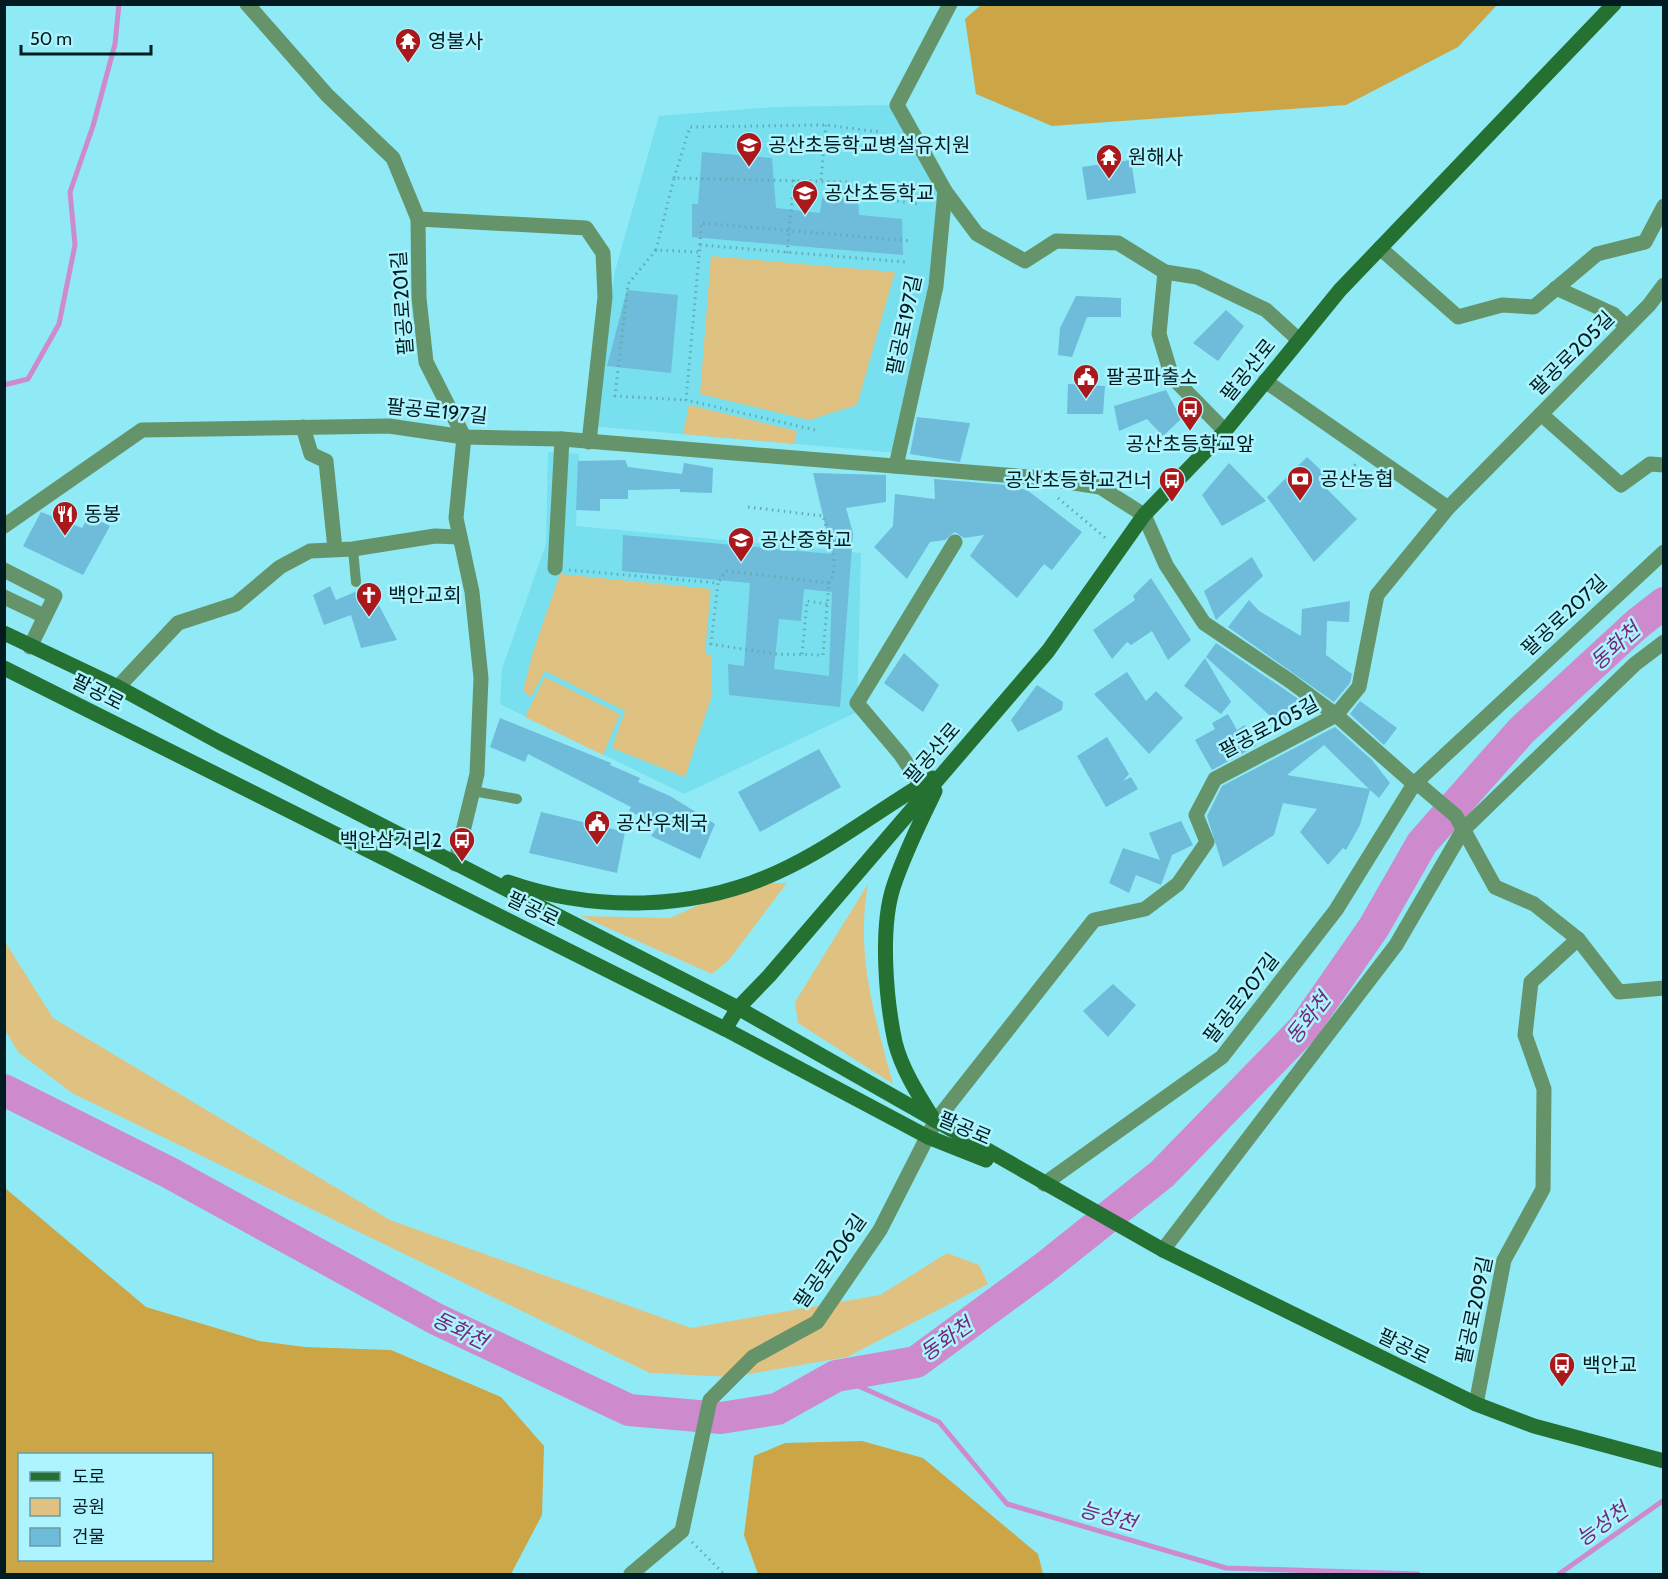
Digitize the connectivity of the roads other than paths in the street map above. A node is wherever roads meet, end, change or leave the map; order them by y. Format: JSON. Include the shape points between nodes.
{"nodes":[{"id":1,"x":247,"y":4,"type":"edge"},
{"id":2,"x":950,"y":4,"type":"edge"},
{"id":3,"x":1614,"y":4,"type":"edge"},
{"id":4,"x":945,"y":191,"type":"junction"},
{"id":5,"x":1664,"y":206,"type":"edge"},
{"id":6,"x":418,"y":219,"type":"junction"},
{"id":7,"x":1380,"y":248,"type":"junction"},
{"id":8,"x":1165,"y":272,"type":"junction"},
{"id":9,"x":1664,"y":285,"type":"edge"},
{"id":10,"x":1556,"y":288,"type":"junction"},
{"id":11,"x":1627,"y":327,"type":"junction"},
{"id":12,"x":1299,"y":340,"type":"junction"},
{"id":13,"x":1265,"y":381,"type":"junction"},
{"id":14,"x":1541,"y":414,"type":"junction"},
{"id":15,"x":303,"y":427,"type":"junction"},
{"id":16,"x":1225,"y":431,"type":"junction"},
{"id":17,"x":464,"y":437,"type":"junction"},
{"id":18,"x":562,"y":440,"type":"junction"},
{"id":19,"x":589,"y":442,"type":"junction"},
{"id":20,"x":1664,"y":465,"type":"edge"},
{"id":21,"x":896,"y":466,"type":"junction"},
{"id":22,"x":1448,"y":508,"type":"junction"},
{"id":23,"x":1144,"y":515,"type":"junction"},
{"id":24,"x":4,"y":526,"type":"edge"},
{"id":25,"x":459,"y":537,"type":"junction"},
{"id":26,"x":956,"y":542,"type":"dead end"},
{"id":27,"x":335,"y":549,"type":"junction"},
{"id":28,"x":353,"y":549,"type":"junction"},
{"id":29,"x":1664,"y":552,"type":"edge"},
{"id":30,"x":555,"y":568,"type":"road end"},
{"id":31,"x":4,"y":570,"type":"edge"},
{"id":32,"x":356,"y":582,"type":"dead end"},
{"id":33,"x":4,"y":597,"type":"edge"},
{"id":34,"x":44,"y":616,"type":"junction"},
{"id":35,"x":4,"y":633,"type":"edge"},
{"id":36,"x":1664,"y":642,"type":"edge"},
{"id":37,"x":30,"y":647,"type":"junction"},
{"id":38,"x":4,"y":668,"type":"edge"},
{"id":39,"x":118,"y":687,"type":"junction"},
{"id":40,"x":1336,"y":715,"type":"junction"},
{"id":41,"x":944,"y":772,"type":"junction"},
{"id":42,"x":921,"y":785,"type":"junction"},
{"id":43,"x":1418,"y":786,"type":"junction"},
{"id":44,"x":473,"y":791,"type":"junction"},
{"id":45,"x":517,"y":799,"type":"dead end"},
{"id":46,"x":1460,"y":823,"type":"junction"},
{"id":47,"x":455,"y":864,"type":"junction"},
{"id":48,"x":1578,"y":939,"type":"junction"},
{"id":49,"x":1664,"y":988,"type":"edge"},
{"id":50,"x":738,"y":1008,"type":"junction"},
{"id":51,"x":725,"y":1029,"type":"junction"},
{"id":52,"x":935,"y":1122,"type":"junction"},
{"id":53,"x":928,"y":1137,"type":"junction"},
{"id":54,"x":1044,"y":1184,"type":"junction"},
{"id":55,"x":1163,"y":1250,"type":"junction"},
{"id":56,"x":1476,"y":1404,"type":"junction"},
{"id":57,"x":1663,"y":1461,"type":"edge"},
{"id":58,"x":631,"y":1575,"type":"edge"}],
"edges":[{"from":1,"to":6,"type":"street","name":"팔공로201길","via":[[327,95],[393,158]]},
{"from":2,"to":4,"type":"street","via":[[897,105]]},
{"from":3,"to":7,"type":"main road","name":"팔공산로"},
{"from":4,"to":8,"type":"street","via":[[977,234],[1024,261],[1056,241],[1118,243]]},
{"from":4,"to":21,"type":"street","name":"팔공로197길","via":[[936,286]]},
{"from":5,"to":10,"type":"street","via":[[1645,242],[1597,254]]},
{"from":6,"to":17,"type":"street","name":"팔공로201길","via":[[419,298],[426,362]]},
{"from":6,"to":19,"type":"street","via":[[586,228],[603,253],[605,297]]},
{"from":7,"to":10,"type":"street","via":[[1458,317],[1502,305],[1534,307]]},
{"from":7,"to":12,"type":"main road","name":"팔공산로"},
{"from":8,"to":12,"type":"street","via":[[1197,277],[1266,310]]},
{"from":8,"to":16,"type":"street","via":[[1159,334],[1172,377]]},
{"from":9,"to":11,"type":"street","name":"팔공로205길"},
{"from":10,"to":11,"type":"street","via":[[1612,314]]},
{"from":11,"to":14,"type":"street","name":"팔공로205길"},
{"from":12,"to":13,"type":"main road","name":"팔공산로"},
{"from":13,"to":16,"type":"main road","name":"팔공산로"},
{"from":13,"to":22,"type":"street"},
{"from":14,"to":20,"type":"street","via":[[1621,485],[1650,464]]},
{"from":14,"to":22,"type":"street","name":"팔공로205길"},
{"from":15,"to":17,"type":"street","name":"팔공로197길","via":[[389,426]]},
{"from":15,"to":24,"type":"street","name":"팔공로197길","via":[[142,430]]},
{"from":15,"to":27,"type":"street","via":[[311,454],[326,461]]},
{"from":16,"to":23,"type":"main road","name":"팔공산로"},
{"from":17,"to":18,"type":"street","name":"팔공로197길"},
{"from":17,"to":25,"type":"street","via":[[456,518]]},
{"from":18,"to":19,"type":"street","name":"팔공로197길"},
{"from":18,"to":30,"type":"street"},
{"from":19,"to":21,"type":"street","name":"팔공로197길"},
{"from":21,"to":23,"type":"street","name":"팔공로197길","via":[[1033,477],[1100,487]]},
{"from":22,"to":40,"type":"street","name":"팔공로205길","via":[[1377,595],[1359,687]]},
{"from":23,"to":40,"type":"street","via":[[1166,565],[1204,623]]},
{"from":23,"to":41,"type":"main road","name":"팔공산로","via":[[1048,651]]},
{"from":25,"to":28,"type":"street","name":"팔공로","via":[[435,536]]},
{"from":25,"to":44,"type":"street","via":[[472,592],[481,678]]},
{"from":26,"to":42,"type":"street","via":[[857,703]]},
{"from":27,"to":28,"type":"street","name":"팔공로"},
{"from":27,"to":39,"type":"street","name":"팔공로","via":[[310,551],[279,567],[236,604],[178,624]]},
{"from":28,"to":32,"type":"lane"},
{"from":29,"to":43,"type":"street","name":"팔공로207길"},
{"from":31,"to":34,"type":"street","via":[[55,596]]},
{"from":33,"to":34,"type":"street"},
{"from":34,"to":37,"type":"street"},
{"from":35,"to":37,"type":"main road","name":"팔공로"},
{"from":36,"to":46,"type":"street"},
{"from":37,"to":39,"type":"main road","name":"팔공로"},
{"from":38,"to":51,"type":"main road","name":"팔공로"},
{"from":39,"to":47,"type":"main road","name":"팔공로"},
{"from":40,"to":43,"type":"street"},
{"from":40,"to":52,"type":"street","name":"팔공로205길","via":[[1215,778],[1196,815],[1207,842],[1178,884],[1145,909],[1094,920]]},
{"from":41,"to":42,"type":"main road"},
{"from":41,"to":50,"type":"main road","name":"팔공산로"},
{"from":41,"to":52,"type":"main road","via":[[892,889],[886,956],[896,1044],[916,1091]]},
{"from":42,"to":47,"type":"main road","via":[[834,842],[777,873],[718,893],[669,902],[623,904],[542,894]]},
{"from":43,"to":46,"type":"street"},
{"from":43,"to":54,"type":"street","name":"팔공로207길","via":[[1336,910],[1222,1057]]},
{"from":44,"to":45,"type":"lane"},
{"from":44,"to":47,"type":"street"},
{"from":46,"to":48,"type":"street","via":[[1495,887],[1533,904]]},
{"from":46,"to":55,"type":"street","via":[[1396,945]]},
{"from":47,"to":50,"type":"main road","name":"팔공로"},
{"from":48,"to":49,"type":"street","via":[[1619,992]]},
{"from":48,"to":56,"type":"street","name":"팔공로209길","via":[[1531,982],[1525,1035],[1544,1089],[1543,1189],[1504,1260]]},
{"from":50,"to":51,"type":"main road","name":"팔공산로"},
{"from":50,"to":52,"type":"main road","name":"팔공로"},
{"from":51,"to":53,"type":"main road","name":"팔공로"},
{"from":52,"to":53,"type":"street","name":"팔공로206길"},
{"from":52,"to":54,"type":"main road","name":"팔공로"},
{"from":53,"to":54,"type":"main road","name":"팔공로"},
{"from":53,"to":58,"type":"street","name":"팔공로206길","via":[[880,1230],[817,1322],[753,1357],[710,1400],[682,1531]]},
{"from":54,"to":55,"type":"main road","name":"팔공로"},
{"from":55,"to":56,"type":"main road","name":"팔공로"},
{"from":56,"to":57,"type":"main road","name":"팔공로","via":[[1534,1426]]}]}
